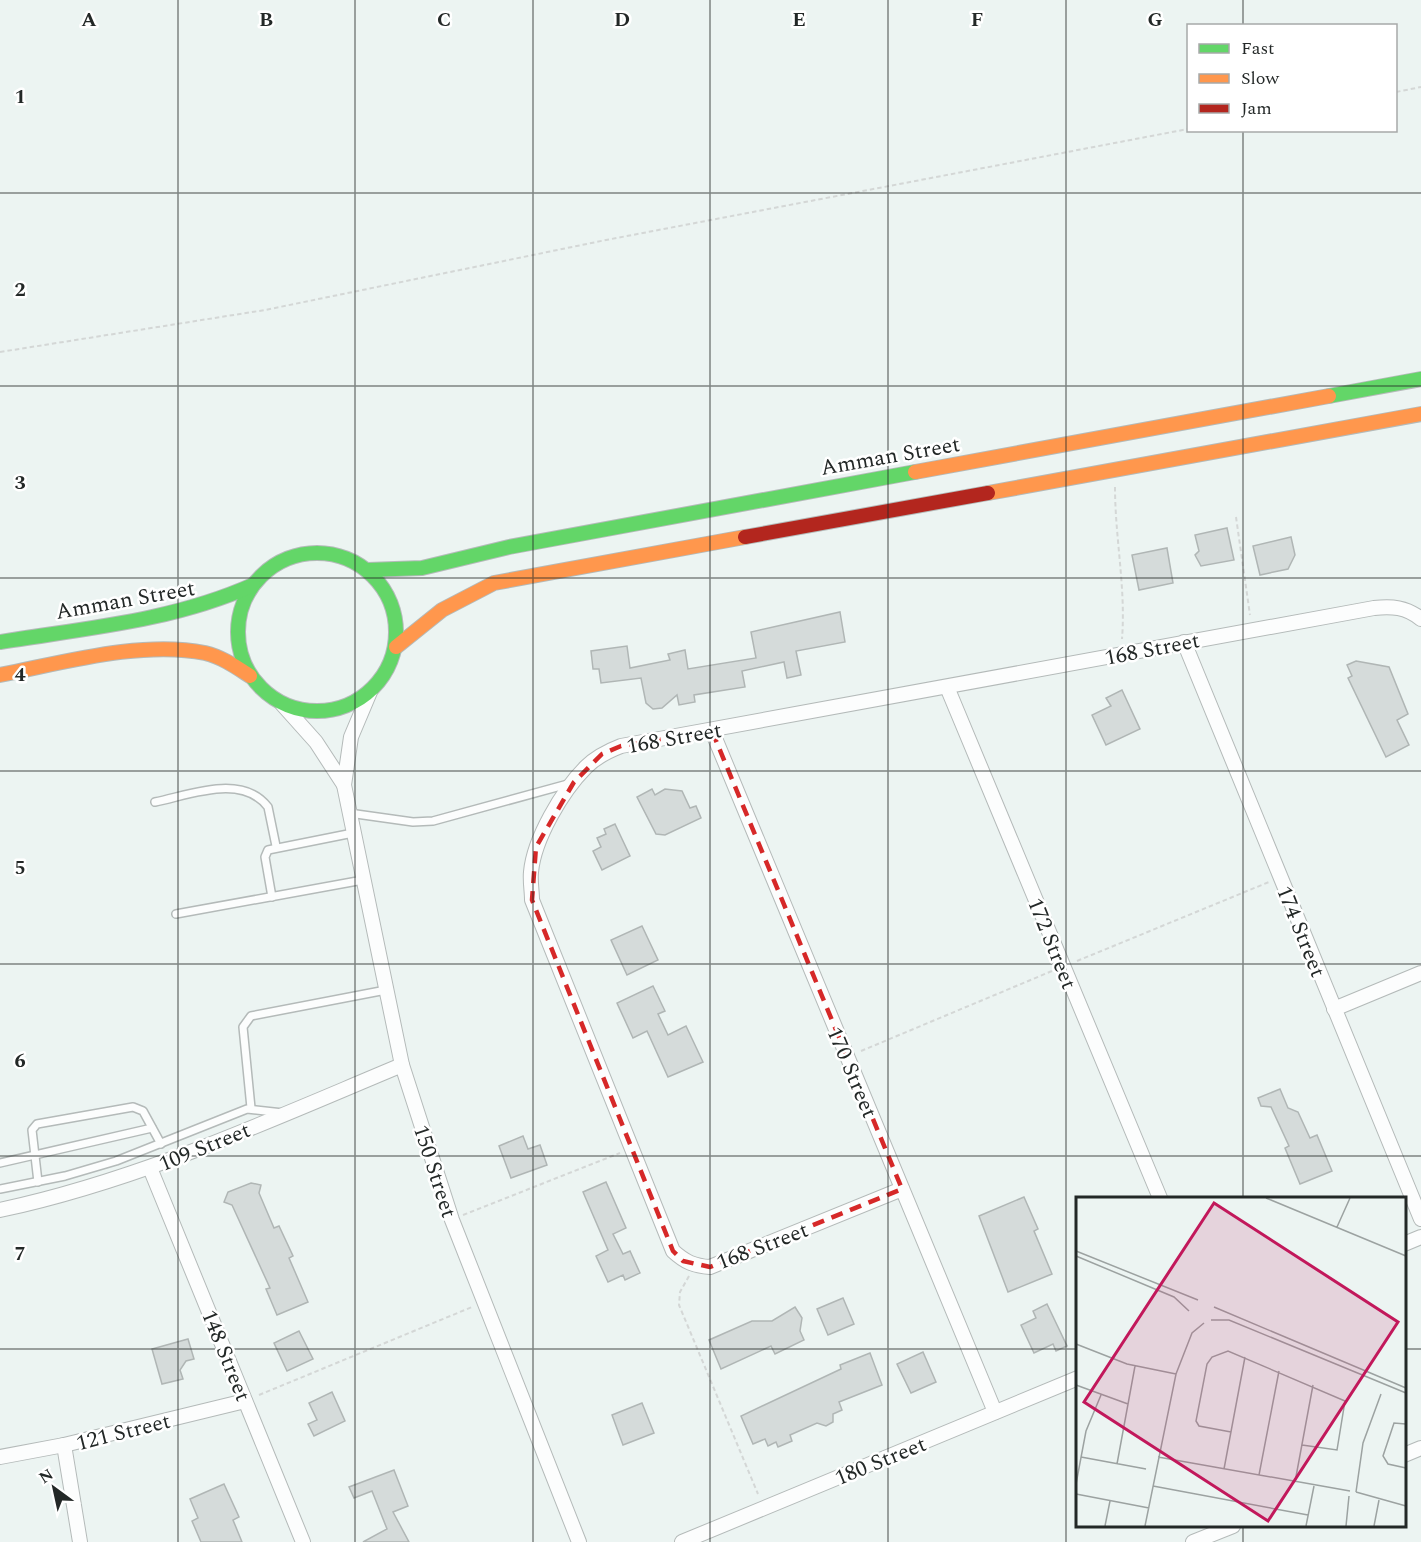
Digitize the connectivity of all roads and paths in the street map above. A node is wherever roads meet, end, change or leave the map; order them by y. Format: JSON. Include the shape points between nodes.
{"nodes":[{"id":1,"x":1421,"y":87,"type":"edge"},
{"id":2,"x":1397,"y":92,"type":"edge"},
{"id":3,"x":1187,"y":129,"type":"edge"},
{"id":4,"x":0,"y":352,"type":"edge"},
{"id":5,"x":1421,"y":379,"type":"edge"},
{"id":6,"x":1421,"y":414,"type":"edge"},
{"id":7,"x":1114,"y":470,"type":"junction"},
{"id":8,"x":1236,"y":517,"type":"dead end"},
{"id":9,"x":368,"y":570,"type":"junction"},
{"id":10,"x":253,"y":585,"type":"junction"},
{"id":11,"x":1421,"y":619,"type":"edge"},
{"id":12,"x":1253,"y":630,"type":"junction"},
{"id":13,"x":0,"y":642,"type":"edge"},
{"id":14,"x":1184,"y":642,"type":"junction"},
{"id":15,"x":396,"y":647,"type":"junction"},
{"id":16,"x":1122,"y":654,"type":"junction"},
{"id":17,"x":0,"y":675,"type":"edge"},
{"id":18,"x":250,"y":676,"type":"junction"},
{"id":19,"x":947,"y":687,"type":"junction"},
{"id":20,"x":370,"y":692,"type":"junction"},
{"id":21,"x":282,"y":704,"type":"junction"},
{"id":22,"x":712,"y":731,"type":"junction"},
{"id":23,"x":574,"y":782,"type":"junction"},
{"id":24,"x":344,"y":785,"type":"junction"},
{"id":25,"x":155,"y":802,"type":"dead end"},
{"id":26,"x":349,"y":813,"type":"junction"},
{"id":27,"x":353,"y":833,"type":"junction"},
{"id":28,"x":276,"y":846,"type":"junction"},
{"id":29,"x":363,"y":880,"type":"junction"},
{"id":30,"x":272,"y":897,"type":"junction"},
{"id":31,"x":177,"y":915,"type":"dead end"},
{"id":32,"x":1421,"y":973,"type":"edge"},
{"id":33,"x":386,"y":990,"type":"junction"},
{"id":34,"x":1334,"y":1009,"type":"junction"},
{"id":35,"x":402,"y":1065,"type":"junction"},
{"id":36,"x":251,"y":1108,"type":"junction"},
{"id":37,"x":286,"y":1113,"type":"junction"},
{"id":38,"x":152,"y":1128,"type":"junction"},
{"id":39,"x":161,"y":1144,"type":"junction"},
{"id":40,"x":631,"y":1149,"type":"junction"},
{"id":41,"x":35,"y":1156,"type":"junction"},
{"id":42,"x":0,"y":1163,"type":"edge"},
{"id":43,"x":150,"y":1168,"type":"junction"},
{"id":44,"x":38,"y":1182,"type":"junction"},
{"id":45,"x":0,"y":1189,"type":"edge"},
{"id":46,"x":902,"y":1189,"type":"junction"},
{"id":47,"x":1160,"y":1197,"type":"edge"},
{"id":48,"x":0,"y":1210,"type":"edge"},
{"id":49,"x":1421,"y":1219,"type":"edge"},
{"id":50,"x":452,"y":1220,"type":"junction"},
{"id":51,"x":1421,"y":1238,"type":"edge"},
{"id":52,"x":1406,"y":1243,"type":"edge"},
{"id":53,"x":696,"y":1266,"type":"junction"},
{"id":54,"x":483,"y":1303,"type":"junction"},
{"id":55,"x":1076,"y":1378,"type":"edge"},
{"id":56,"x":245,"y":1401,"type":"junction"},
{"id":57,"x":995,"y":1412,"type":"junction"},
{"id":58,"x":64,"y":1445,"type":"junction"},
{"id":59,"x":1421,"y":1448,"type":"edge"},
{"id":60,"x":1406,"y":1454,"type":"edge"},
{"id":61,"x":0,"y":1456,"type":"edge"},
{"id":62,"x":764,"y":1508,"type":"junction"},
{"id":63,"x":1230,"y":1527,"type":"edge"},
{"id":64,"x":80,"y":1542,"type":"edge"},
{"id":65,"x":303,"y":1542,"type":"edge"},
{"id":66,"x":579,"y":1542,"type":"edge"},
{"id":67,"x":682,"y":1542,"type":"edge"},
{"id":68,"x":1193,"y":1542,"type":"edge"}],
"edges":[{"from":1,"to":2,"type":"path"},
{"from":3,"to":4,"type":"path","via":[[606,240],[265,310]]},
{"from":5,"to":9,"type":"main road","name":"Amman Street","via":[[521,545],[432,568]]},
{"from":6,"to":7,"type":"main road"},
{"from":7,"to":15,"type":"main road","via":[[494,583],[457,598],[424,620]]},
{"from":7,"to":16,"type":"path","via":[[1115,534],[1124,596]]},
{"from":8,"to":12,"type":"path"},
{"from":9,"to":10,"type":"main road","via":[[329,553],[308,553],[278,564]]},
{"from":9,"to":15,"type":"main road","via":[[392,605]]},
{"from":10,"to":13,"type":"main road","name":"Amman Street","via":[[179,614]]},
{"from":10,"to":18,"type":"main road","via":[[242,606],[237,630],[240,654]]},
{"from":11,"to":12,"type":"street","name":"168 Street","via":[[1394,606]]},
{"from":12,"to":14,"type":"street","name":"168 Street"},
{"from":14,"to":16,"type":"street","name":"168 Street"},
{"from":14,"to":34,"type":"street","name":"174 Street"},
{"from":15,"to":20,"type":"main road","via":[[386,672]]},
{"from":16,"to":19,"type":"street","name":"168 Street"},
{"from":17,"to":18,"type":"main road","via":[[110,656],[181,650],[213,656]]},
{"from":18,"to":21,"type":"main road"},
{"from":19,"to":22,"type":"street","name":"168 Street"},
{"from":19,"to":47,"type":"street","name":"172 Street"},
{"from":20,"to":21,"type":"main road","via":[[350,705],[327,711],[304,711]]},
{"from":20,"to":24,"type":"street","name":"150 Street","via":[[351,737]]},
{"from":21,"to":24,"type":"street","name":"150 Street","via":[[316,742]]},
{"from":22,"to":23,"type":"street","name":"168 Street","via":[[621,746],[594,760]]},
{"from":22,"to":46,"type":"street","name":"170 Street"},
{"from":23,"to":26,"type":"lane","via":[[433,821]]},
{"from":23,"to":40,"type":"street","name":"168 Street","via":[[536,847],[530,873],[532,900]]},
{"from":24,"to":26,"type":"street","name":"150 Street"},
{"from":25,"to":28,"type":"lane","via":[[224,789],[243,790],[268,807]]},
{"from":26,"to":27,"type":"street","name":"150 Street"},
{"from":27,"to":28,"type":"lane"},
{"from":27,"to":29,"type":"street","name":"150 Street"},
{"from":28,"to":30,"type":"lane","via":[[265,857]]},
{"from":29,"to":30,"type":"lane"},
{"from":29,"to":33,"type":"street","name":"150 Street"},
{"from":30,"to":31,"type":"lane"},
{"from":32,"to":34,"type":"street"},
{"from":33,"to":35,"type":"street","name":"150 Street"},
{"from":33,"to":36,"type":"lane","via":[[251,1016],[243,1027]]},
{"from":34,"to":49,"type":"street","name":"174 Street"},
{"from":35,"to":37,"type":"street","name":"109 Street"},
{"from":35,"to":50,"type":"street","name":"150 Street"},
{"from":36,"to":37,"type":"lane"},
{"from":36,"to":39,"type":"lane"},
{"from":37,"to":43,"type":"street","name":"109 Street"},
{"from":38,"to":39,"type":"lane"},
{"from":38,"to":41,"type":"lane"},
{"from":38,"to":41,"type":"lane","via":[[143,1111],[133,1107],[37,1124],[32,1130]]},
{"from":39,"to":44,"type":"lane","via":[[99,1167]]},
{"from":40,"to":50,"type":"path"},
{"from":40,"to":53,"type":"street","name":"168 Street","via":[[673,1251]]},
{"from":41,"to":42,"type":"lane"},
{"from":41,"to":44,"type":"lane"},
{"from":43,"to":48,"type":"street","name":"109 Street"},
{"from":43,"to":56,"type":"street","name":"148 Street"},
{"from":44,"to":45,"type":"lane"},
{"from":46,"to":53,"type":"street","name":"168 Street","via":[[710,1267]]},
{"from":46,"to":57,"type":"street","name":"170 Street"},
{"from":50,"to":54,"type":"street","name":"150 Street"},
{"from":51,"to":52,"type":"street"},
{"from":53,"to":62,"type":"path","via":[[680,1292],[679,1305]]},
{"from":54,"to":56,"type":"path"},
{"from":54,"to":66,"type":"street","name":"150 Street"},
{"from":55,"to":57,"type":"street","name":"180 Street"},
{"from":56,"to":58,"type":"street","name":"121 Street"},
{"from":56,"to":65,"type":"street","name":"148 Street"},
{"from":57,"to":62,"type":"street","name":"180 Street"},
{"from":58,"to":61,"type":"street","name":"121 Street"},
{"from":58,"to":64,"type":"street"},
{"from":59,"to":60,"type":"street"},
{"from":62,"to":67,"type":"street","name":"180 Street"},
{"from":63,"to":68,"type":"street"}]}
